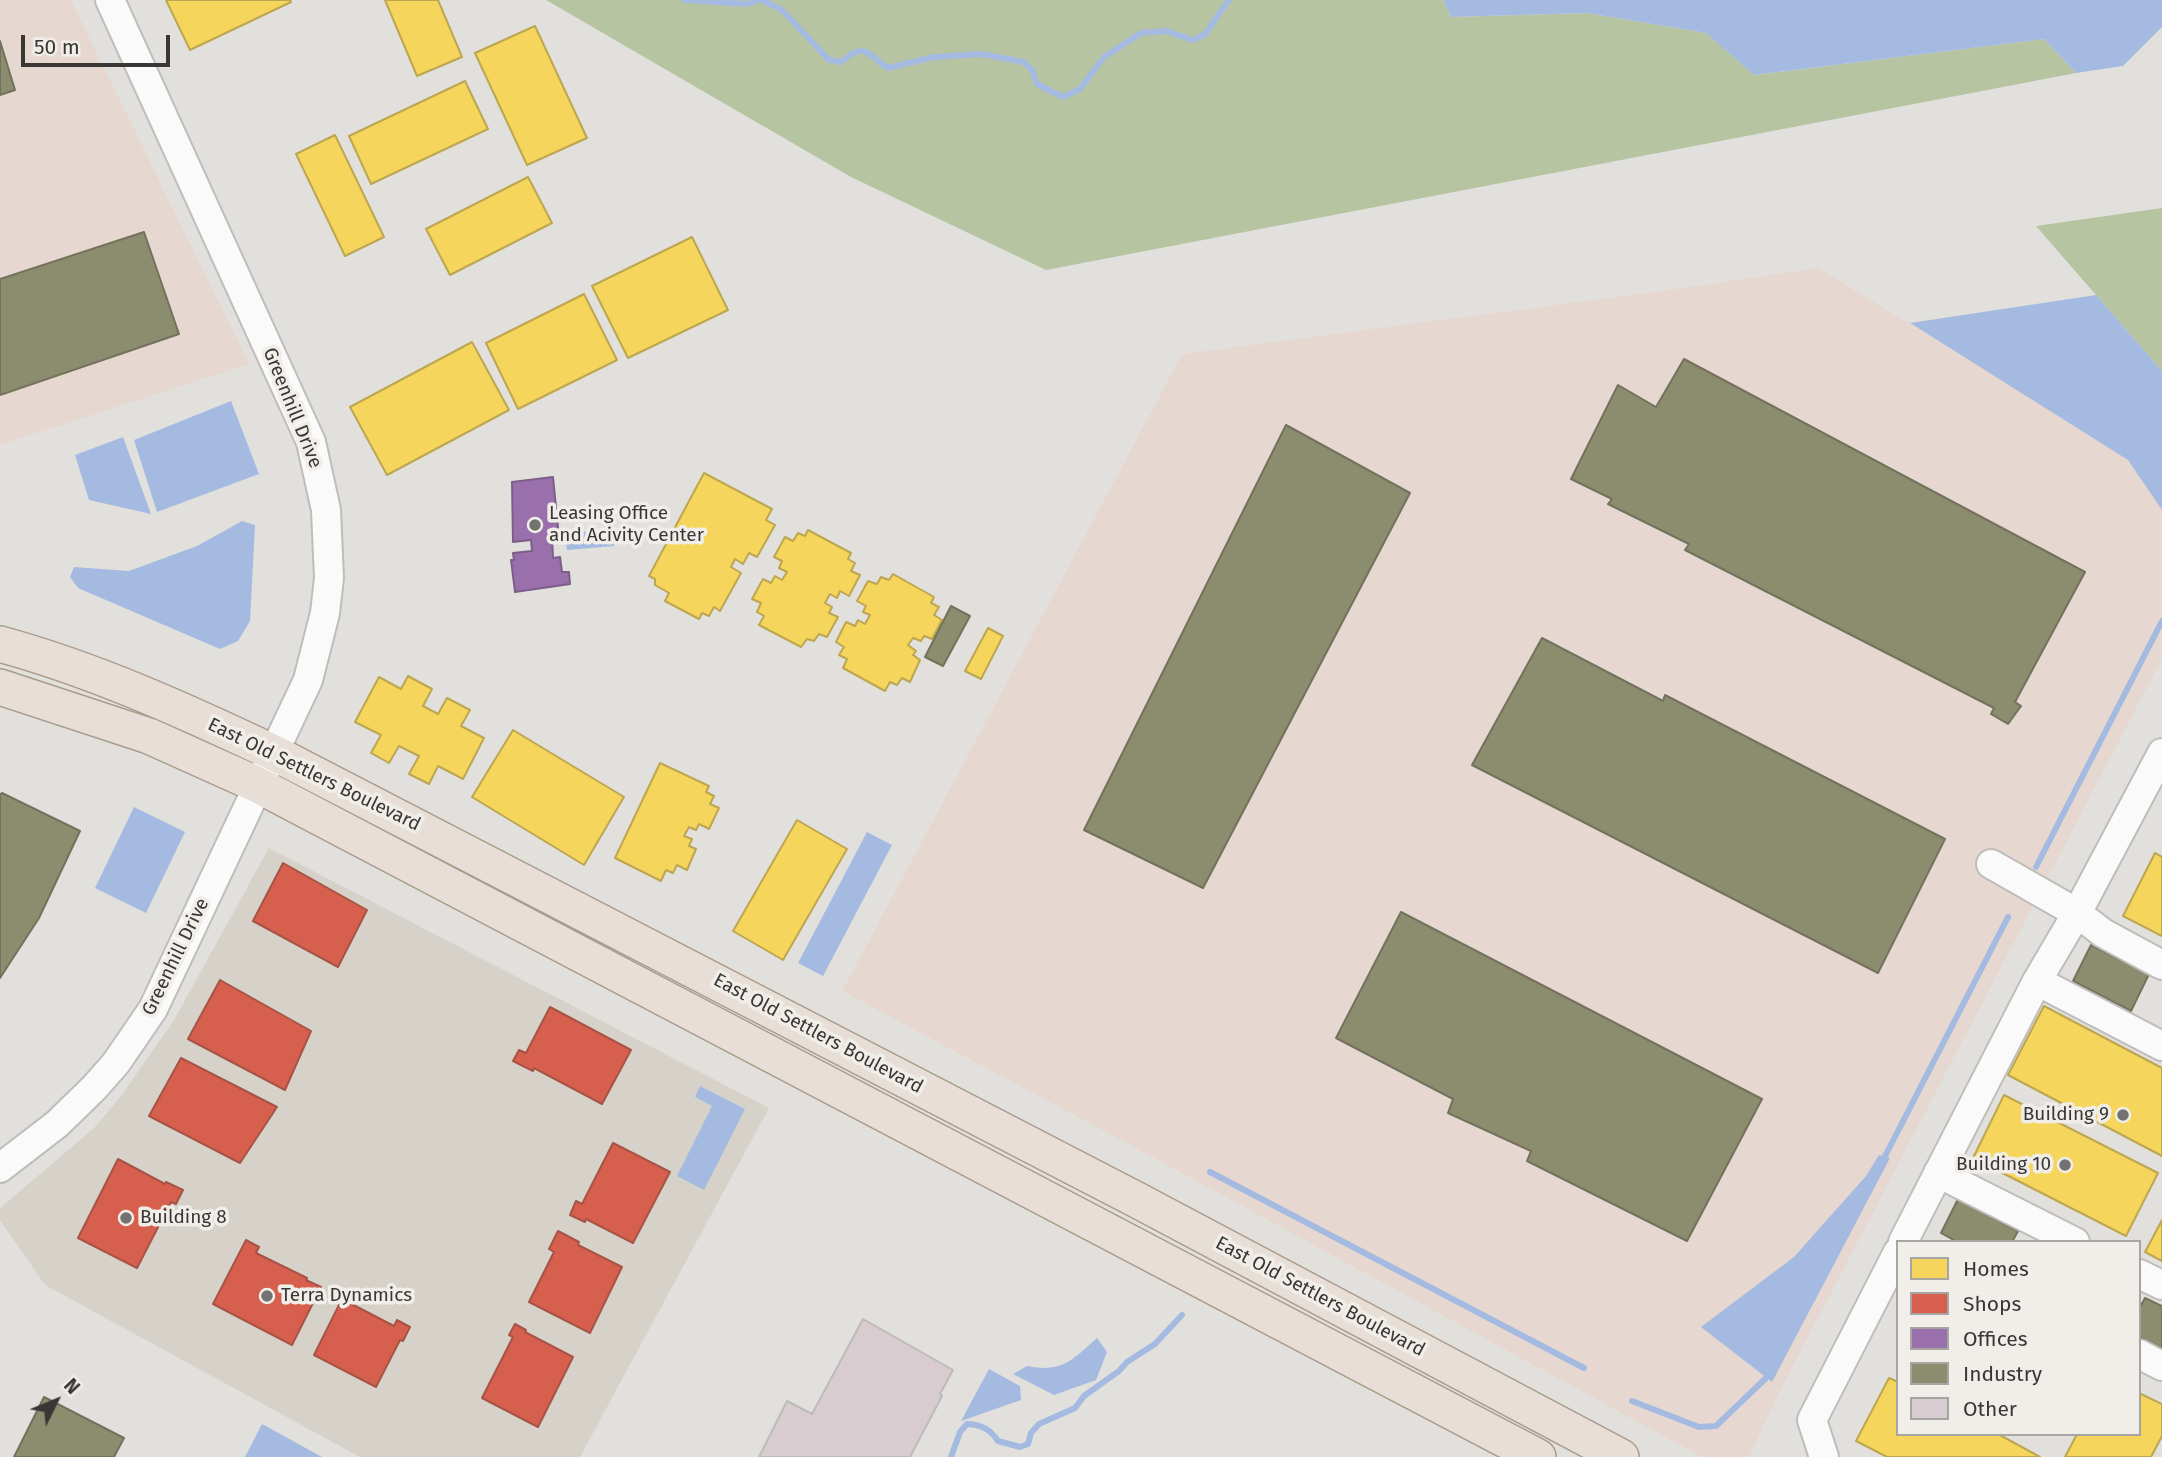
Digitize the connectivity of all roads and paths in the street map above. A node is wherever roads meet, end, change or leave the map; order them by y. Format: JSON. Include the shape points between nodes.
{"nodes":[{"id":1,"x":110,"y":0,"type":"edge"},
{"id":2,"x":0,"y":644,"type":"edge"},
{"id":3,"x":0,"y":687,"type":"edge"},
{"id":4,"x":274,"y":753,"type":"junction"},
{"id":5,"x":2162,"y":753,"type":"edge"},
{"id":6,"x":258,"y":785,"type":"junction"},
{"id":7,"x":1991,"y":864,"type":"dead end"},
{"id":8,"x":2077,"y":912,"type":"junction"},
{"id":9,"x":2162,"y":965,"type":"edge"},
{"id":10,"x":2038,"y":981,"type":"junction"},
{"id":11,"x":2162,"y":1046,"type":"edge"},
{"id":12,"x":0,"y":1168,"type":"edge"},
{"id":13,"x":1938,"y":1173,"type":"junction"},
{"id":14,"x":1911,"y":1240,"type":"edge"},
{"id":15,"x":2072,"y":1240,"type":"edge"},
{"id":16,"x":1896,"y":1267,"type":"edge"},
{"id":17,"x":2141,"y":1275,"type":"edge"},
{"id":18,"x":2162,"y":1285,"type":"edge"},
{"id":19,"x":2141,"y":1355,"type":"edge"},
{"id":20,"x":2162,"y":1366,"type":"edge"},
{"id":21,"x":1538,"y":1457,"type":"edge"},
{"id":22,"x":1621,"y":1457,"type":"edge"},
{"id":23,"x":1824,"y":1457,"type":"edge"}],
"edges":[{"from":1,"to":4,"type":"street","name":"Greenhill Drive","via":[[311,442],[320,476],[329,544],[325,613],[308,680]]},
{"from":2,"to":4,"type":"main road","name":"East Old Settlers Boulevard","via":[[51,658],[164,702]]},
{"from":3,"to":6,"type":"main road","name":"East Old Settlers Boulevard","via":[[149,736]]},
{"from":4,"to":6,"type":"street","name":"Greenhill Drive"},
{"from":4,"to":22,"type":"main road","name":"East Old Settlers Boulevard","via":[[1149,1206]]},
{"from":5,"to":8,"type":"street"},
{"from":6,"to":12,"type":"street","name":"Greenhill Drive","via":[[135,1037],[94,1088],[57,1124]]},
{"from":6,"to":21,"type":"main road","name":"East Old Settlers Boulevard"},
{"from":7,"to":8,"type":"street"},
{"from":8,"to":9,"type":"street","via":[[2103,933]]},
{"from":8,"to":10,"type":"street"},
{"from":10,"to":11,"type":"street"},
{"from":10,"to":13,"type":"street"},
{"from":13,"to":14,"type":"street"},
{"from":13,"to":15,"type":"street"},
{"from":16,"to":23,"type":"street","via":[[1812,1420]]},
{"from":17,"to":18,"type":"street"},
{"from":19,"to":20,"type":"street"}]}
